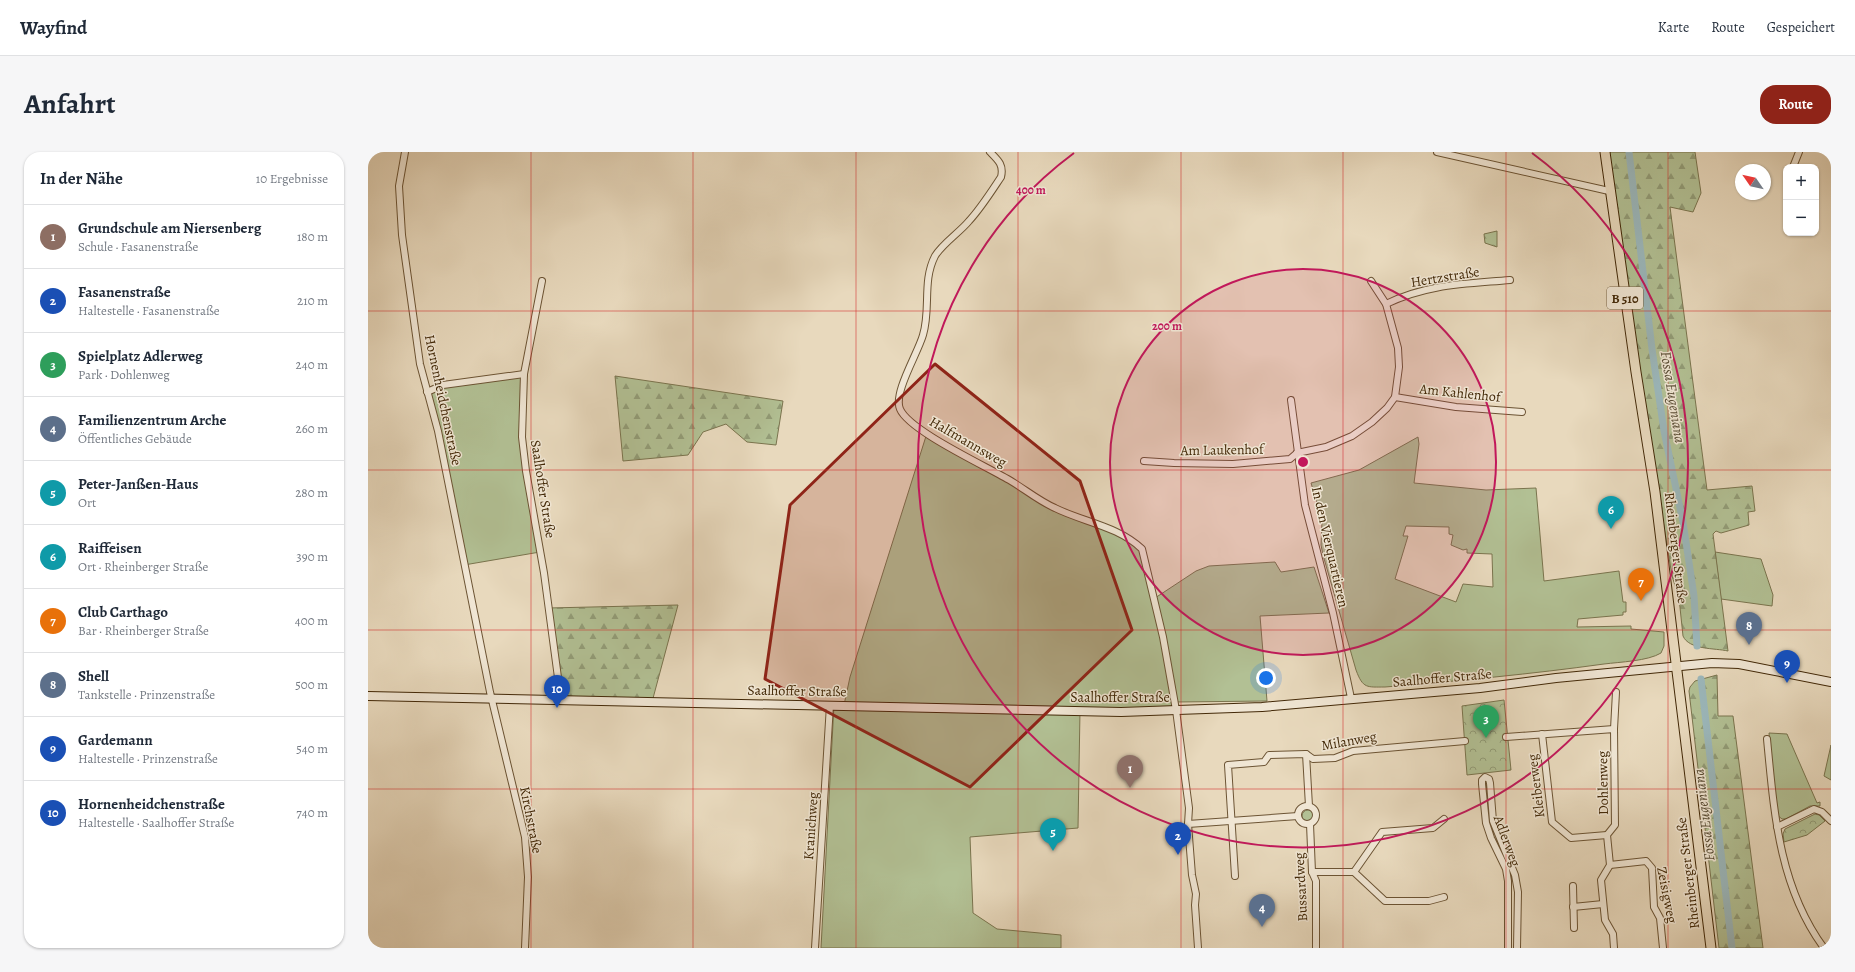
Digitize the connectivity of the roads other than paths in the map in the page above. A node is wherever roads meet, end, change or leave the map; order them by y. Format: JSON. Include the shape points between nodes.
{"nodes":[{"id":1,"x":405,"y":152,"type":"edge"},
{"id":2,"x":990,"y":152,"type":"edge"},
{"id":3,"x":1436,"y":152,"type":"edge"},
{"id":4,"x":1605,"y":152,"type":"edge"},
{"id":5,"x":1799,"y":152,"type":"edge"},
{"id":6,"x":1794,"y":164,"type":"edge"},
{"id":7,"x":1609,"y":191,"type":"junction"},
{"id":8,"x":1510,"y":280,"type":"dead end"},
{"id":9,"x":542,"y":281,"type":"dead end"},
{"id":10,"x":1371,"y":281,"type":"dead end"},
{"id":11,"x":1386,"y":304,"type":"junction"},
{"id":12,"x":524,"y":374,"type":"junction"},
{"id":13,"x":427,"y":392,"type":"junction"},
{"id":14,"x":1395,"y":397,"type":"junction"},
{"id":15,"x":1292,"y":400,"type":"dead end"},
{"id":16,"x":1522,"y":412,"type":"dead end"},
{"id":17,"x":1297,"y":453,"type":"junction"},
{"id":18,"x":1144,"y":461,"type":"dead end"},
{"id":19,"x":1678,"y":665,"type":"junction"},
{"id":20,"x":1831,"y":682,"type":"edge"},
{"id":21,"x":1616,"y":692,"type":"dead end"},
{"id":22,"x":368,"y":696,"type":"edge"},
{"id":23,"x":1351,"y":698,"type":"junction"},
{"id":24,"x":492,"y":699,"type":"junction"},
{"id":25,"x":561,"y":700,"type":"junction"},
{"id":26,"x":830,"y":705,"type":"junction"},
{"id":27,"x":1176,"y":710,"type":"junction"},
{"id":28,"x":1614,"y":729,"type":"junction"},
{"id":29,"x":1542,"y":734,"type":"junction"},
{"id":30,"x":1506,"y":737,"type":"dead end"},
{"id":31,"x":1767,"y":739,"type":"dead end"},
{"id":32,"x":1465,"y":740,"type":"dead end"},
{"id":33,"x":1306,"y":754,"type":"junction"},
{"id":34,"x":1309,"y":806,"type":"junction"},
{"id":35,"x":1298,"y":816,"type":"junction"},
{"id":36,"x":1444,"y":819,"type":"dead end"},
{"id":37,"x":1232,"y":821,"type":"junction"},
{"id":38,"x":1831,"y":821,"type":"edge"},
{"id":39,"x":1188,"y":824,"type":"junction"},
{"id":40,"x":1310,"y":824,"type":"junction"},
{"id":41,"x":1777,"y":827,"type":"junction"},
{"id":42,"x":1607,"y":835,"type":"junction"},
{"id":43,"x":1610,"y":864,"type":"junction"},
{"id":44,"x":1312,"y":872,"type":"junction"},
{"id":45,"x":1354,"y":872,"type":"junction"},
{"id":46,"x":1235,"y":876,"type":"dead end"},
{"id":47,"x":1572,"y":886,"type":"dead end"},
{"id":48,"x":1444,"y":897,"type":"dead end"},
{"id":49,"x":1603,"y":904,"type":"junction"},
{"id":50,"x":1573,"y":907,"type":"junction"},
{"id":51,"x":1574,"y":928,"type":"dead end"},
{"id":52,"x":525,"y":948,"type":"edge"},
{"id":53,"x":815,"y":948,"type":"edge"},
{"id":54,"x":1198,"y":948,"type":"edge"},
{"id":55,"x":1316,"y":948,"type":"edge"},
{"id":56,"x":1508,"y":948,"type":"edge"},
{"id":57,"x":1517,"y":948,"type":"edge"},
{"id":58,"x":1614,"y":948,"type":"edge"},
{"id":59,"x":1663,"y":948,"type":"edge"},
{"id":60,"x":1711,"y":948,"type":"edge"},
{"id":61,"x":1824,"y":948,"type":"edge"}],
"edges":[{"from":1,"to":13,"type":"street","name":"Hornenheidchenstraße","via":[[399,186],[402,235],[420,364]]},
{"from":2,"to":27,"type":"street","name":"Halfmannsweg","via":[[1003,169],[1001,177],[970,221],[936,254],[929,270],[929,307],[924,332],[901,390],[900,409],[913,424],[931,436],[1053,508],[1107,527],[1142,549],[1163,637]]},
{"from":3,"to":7,"type":"street"},
{"from":4,"to":7,"type":"main road","name":"Rheinberger Straße","number":"B 510"},
{"from":5,"to":6,"type":"street"},
{"from":7,"to":19,"type":"main road","name":"Rheinberger Straße","number":"B 510"},
{"from":8,"to":11,"type":"street","name":"Hertzstraße","via":[[1426,289],[1404,295]]},
{"from":9,"to":12,"type":"street","name":"Saalhoffer Straße"},
{"from":10,"to":11,"type":"street"},
{"from":11,"to":14,"type":"street","via":[[1398,348],[1399,367]]},
{"from":12,"to":13,"type":"street","via":[[443,385]]},
{"from":12,"to":25,"type":"street","name":"Saalhoffer Straße","via":[[522,436]]},
{"from":13,"to":24,"type":"street","name":"Hornenheidchenstraße","via":[[438,431]]},
{"from":14,"to":16,"type":"street","name":"Am Kahlenhof","via":[[1456,407]]},
{"from":14,"to":17,"type":"street","name":"Am Laukenhof","via":[[1372,422],[1352,436],[1326,447]]},
{"from":15,"to":17,"type":"street","name":"In den Vierquartieren"},
{"from":17,"to":18,"type":"street","name":"Am Laukenhof","via":[[1290,459],[1233,464]]},
{"from":17,"to":23,"type":"street","name":"In den Vierquartieren","via":[[1308,520],[1333,614]]},
{"from":19,"to":20,"type":"main road","name":"Saalhoffer Straße","via":[[1729,663]]},
{"from":19,"to":23,"type":"main road","name":"Saalhoffer Straße","via":[[1480,688]]},
{"from":19,"to":60,"type":"main road","name":"Rheinberger Straße","number":"B 510"},
{"from":21,"to":28,"type":"street","name":"Dohlenweg"},
{"from":22,"to":24,"type":"main road","name":"Saalhoffer Straße"},
{"from":23,"to":27,"type":"main road","name":"Saalhoffer Straße","via":[[1246,708]]},
{"from":24,"to":25,"type":"main road","name":"Saalhoffer Straße"},
{"from":24,"to":52,"type":"street","name":"Kirchstraße","via":[[525,837],[528,877]]},
{"from":25,"to":26,"type":"main road","name":"Saalhoffer Straße"},
{"from":26,"to":27,"type":"main road","name":"Saalhoffer Straße","via":[[1121,712]]},
{"from":26,"to":53,"type":"street","name":"Kranichweg"},
{"from":27,"to":39,"type":"street","via":[[1189,808]]},
{"from":28,"to":29,"type":"street","name":"Dohlenweg"},
{"from":28,"to":42,"type":"street","name":"Dohlenweg","via":[[1615,825]]},
{"from":29,"to":30,"type":"street","name":"Dohlenweg"},
{"from":29,"to":42,"type":"street","name":"Kleiberweg","via":[[1552,822],[1571,838]]},
{"from":31,"to":41,"type":"street"},
{"from":32,"to":33,"type":"street","name":"Milanweg","via":[[1353,750],[1335,758],[1313,759]]},
{"from":33,"to":34,"type":"street"},
{"from":33,"to":37,"type":"street","name":"Milanweg","via":[[1269,755],[1264,762],[1228,765]]},
{"from":34,"to":35,"type":"street","via":[[1300,809]]},
{"from":34,"to":40,"type":"street","via":[[1315,809],[1317,814],[1315,821]]},
{"from":35,"to":37,"type":"street"},
{"from":35,"to":40,"type":"street","via":[[1302,823]]},
{"from":36,"to":45,"type":"street","via":[[1434,828],[1382,832]]},
{"from":37,"to":39,"type":"street"},
{"from":37,"to":46,"type":"street"},
{"from":38,"to":41,"type":"street","via":[[1822,812],[1814,809]]},
{"from":39,"to":54,"type":"street","via":[[1196,894]]},
{"from":40,"to":44,"type":"street","name":"Bussardweg"},
{"from":41,"to":61,"type":"street","via":[[1785,865],[1796,896]]},
{"from":42,"to":43,"type":"street","name":"Dohlenweg"},
{"from":43,"to":49,"type":"street","via":[[1600,880]]},
{"from":43,"to":59,"type":"street","name":"Zeisigweg","via":[[1646,861],[1652,868],[1654,907],[1660,918]]},
{"from":44,"to":45,"type":"street"},
{"from":44,"to":55,"type":"street","name":"Bussardweg","via":[[1316,881]]},
{"from":45,"to":48,"type":"street","via":[[1385,902],[1429,901]]},
{"from":47,"to":50,"type":"street"},
{"from":49,"to":50,"type":"street"},
{"from":49,"to":58,"type":"street","via":[[1605,920],[1613,934]]},
{"from":50,"to":51,"type":"street"},
{"from":56,"to":57,"type":"street","name":"Adlerweg","via":[[1508,881],[1506,869],[1485,821],[1482,780],[1485,777],[1490,783],[1493,821],[1515,875],[1518,892]]}]}
